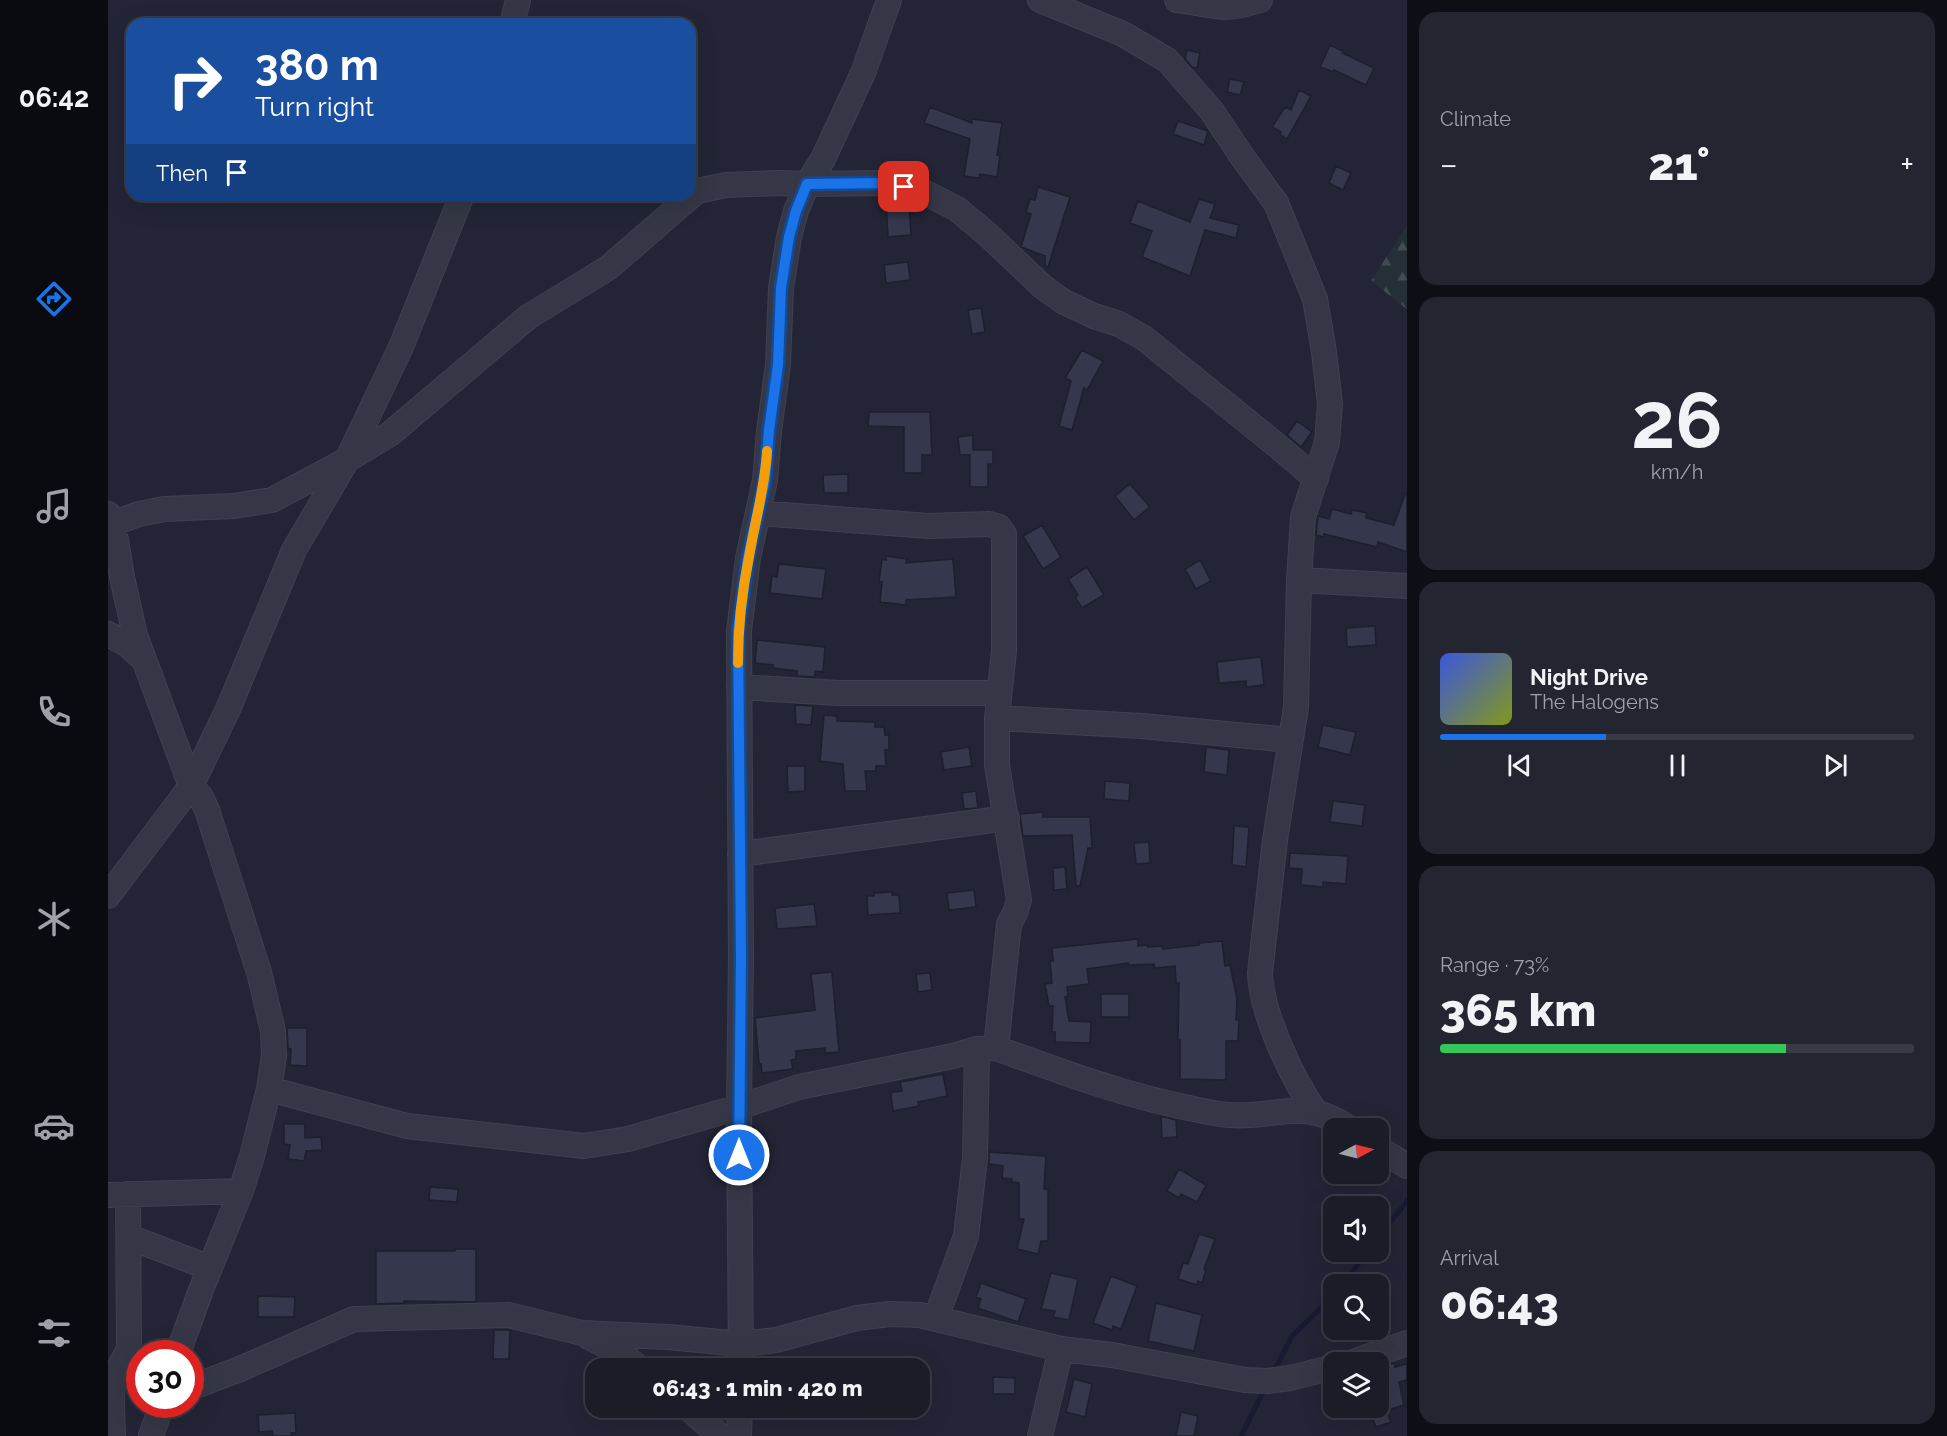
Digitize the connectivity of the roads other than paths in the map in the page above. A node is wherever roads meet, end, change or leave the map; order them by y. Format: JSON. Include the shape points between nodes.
{"nodes":[{"id":1,"x":518,"y":0,"type":"edge"},
{"id":2,"x":889,"y":0,"type":"edge"},
{"id":3,"x":1177,"y":0,"type":"edge"},
{"id":4,"x":1260,"y":0,"type":"edge"},
{"id":5,"x":1050,"y":1,"type":"edge"},
{"id":6,"x":514,"y":18,"type":"edge"},
{"id":7,"x":807,"y":184,"type":"junction"},
{"id":8,"x":696,"y":192,"type":"edge"},
{"id":9,"x":460,"y":201,"type":"edge"},
{"id":10,"x":685,"y":201,"type":"edge"},
{"id":11,"x":347,"y":460,"type":"junction"},
{"id":12,"x":1316,"y":479,"type":"junction"},
{"id":13,"x":759,"y":513,"type":"junction"},
{"id":14,"x":109,"y":521,"type":"edge"},
{"id":15,"x":1299,"y":580,"type":"junction"},
{"id":16,"x":1407,"y":586,"type":"edge"},
{"id":17,"x":108,"y":634,"type":"edge"},
{"id":18,"x":144,"y":660,"type":"junction"},
{"id":19,"x":739,"y":687,"type":"junction"},
{"id":20,"x":999,"y":693,"type":"junction"},
{"id":21,"x":997,"y":718,"type":"junction"},
{"id":22,"x":1290,"y":740,"type":"junction"},
{"id":23,"x":191,"y":786,"type":"junction"},
{"id":24,"x":1007,"y":818,"type":"junction"},
{"id":25,"x":740,"y":854,"type":"junction"},
{"id":26,"x":108,"y":896,"type":"edge"},
{"id":27,"x":986,"y":1048,"type":"junction"},
{"id":28,"x":269,"y":1089,"type":"junction"},
{"id":29,"x":739,"y":1107,"type":"junction"},
{"id":30,"x":1315,"y":1111,"type":"junction"},
{"id":31,"x":1334,"y":1118,"type":"edge"},
{"id":32,"x":1389,"y":1155,"type":"edge"},
{"id":33,"x":1407,"y":1166,"type":"edge"},
{"id":34,"x":241,"y":1191,"type":"junction"},
{"id":35,"x":118,"y":1195,"type":"edge"},
{"id":36,"x":129,"y":1237,"type":"junction"},
{"id":37,"x":210,"y":1268,"type":"junction"},
{"id":38,"x":936,"y":1317,"type":"junction"},
{"id":39,"x":582,"y":1333,"type":"junction"},
{"id":40,"x":183,"y":1340,"type":"edge"},
{"id":41,"x":1407,"y":1343,"type":"edge"},
{"id":42,"x":741,"y":1344,"type":"junction"},
{"id":43,"x":1061,"y":1349,"type":"junction"},
{"id":44,"x":1381,"y":1352,"type":"edge"},
{"id":45,"x":627,"y":1358,"type":"edge"},
{"id":46,"x":741,"y":1358,"type":"edge"},
{"id":47,"x":1323,"y":1370,"type":"edge"},
{"id":48,"x":204,"y":1383,"type":"edge"},
{"id":49,"x":157,"y":1418,"type":"edge"},
{"id":50,"x":700,"y":1418,"type":"edge"},
{"id":51,"x":740,"y":1418,"type":"edge"},
{"id":52,"x":111,"y":1430,"type":"edge"},
{"id":53,"x":151,"y":1436,"type":"edge"},
{"id":54,"x":720,"y":1436,"type":"edge"},
{"id":55,"x":739,"y":1436,"type":"edge"},
{"id":56,"x":1040,"y":1436,"type":"edge"}],
"edges":[{"from":1,"to":6,"type":"street"},
{"from":2,"to":7,"type":"street","via":[[862,73],[823,159]]},
{"from":3,"to":4,"type":"street","via":[[1229,8]]},
{"from":5,"to":12,"type":"street","via":[[1123,34],[1167,60],[1211,110],[1276,203],[1315,299],[1324,352],[1330,404],[1327,442]]},
{"from":7,"to":8,"type":"street","via":[[726,185]]},
{"from":7,"to":12,"type":"street","via":[[886,183],[922,191],[957,208],[1043,287],[1064,302],[1144,338]]},
{"from":7,"to":13,"type":"street","via":[[789,237],[781,288],[778,365]]},
{"from":9,"to":11,"type":"street","via":[[401,347]]},
{"from":10,"to":11,"type":"street","via":[[608,268],[528,317],[390,434]]},
{"from":11,"to":14,"type":"street","via":[[272,500],[164,509]]},
{"from":11,"to":23,"type":"street","via":[[294,550]]},
{"from":12,"to":15,"type":"street","via":[[1304,517]]},
{"from":13,"to":19,"type":"street","via":[[738,631]]},
{"from":13,"to":20,"type":"street","via":[[928,526],[999,527],[1005,534],[1004,651]]},
{"from":14,"to":18,"type":"street"},
{"from":15,"to":16,"type":"street"},
{"from":15,"to":22,"type":"street","via":[[1296,707]]},
{"from":17,"to":18,"type":"street"},
{"from":18,"to":23,"type":"street"},
{"from":19,"to":20,"type":"street","via":[[838,693]]},
{"from":19,"to":25,"type":"street"},
{"from":20,"to":21,"type":"street"},
{"from":21,"to":22,"type":"street"},
{"from":21,"to":24,"type":"street","via":[[997,765]]},
{"from":22,"to":30,"type":"street","via":[[1260,986],[1296,1081]]},
{"from":23,"to":26,"type":"street"},
{"from":23,"to":28,"type":"street","via":[[207,810],[264,990],[273,1031]]},
{"from":24,"to":25,"type":"street"},
{"from":24,"to":27,"type":"street","via":[[1019,900],[1009,924]]},
{"from":25,"to":29,"type":"street"},
{"from":27,"to":29,"type":"street","via":[[799,1087]]},
{"from":27,"to":30,"type":"street","via":[[1157,1102],[1207,1112],[1249,1115]]},
{"from":27,"to":38,"type":"street","via":[[966,1236]]},
{"from":28,"to":29,"type":"street","via":[[407,1126],[584,1146]]},
{"from":28,"to":34,"type":"street"},
{"from":29,"to":42,"type":"street"},
{"from":30,"to":31,"type":"street"},
{"from":32,"to":33,"type":"street"},
{"from":34,"to":35,"type":"street"},
{"from":34,"to":37,"type":"street"},
{"from":35,"to":36,"type":"street"},
{"from":36,"to":37,"type":"street"},
{"from":36,"to":52,"type":"street","via":[[129,1348],[113,1387]]},
{"from":37,"to":40,"type":"street"},
{"from":38,"to":42,"type":"street","via":[[890,1314],[857,1318],[776,1340]]},
{"from":38,"to":43,"type":"street"},
{"from":39,"to":42,"type":"street"},
{"from":39,"to":45,"type":"street"},
{"from":39,"to":48,"type":"street","via":[[510,1315],[354,1319]]},
{"from":41,"to":44,"type":"street"},
{"from":42,"to":46,"type":"street"},
{"from":43,"to":47,"type":"street","via":[[1245,1380],[1279,1380]]},
{"from":43,"to":56,"type":"street"},
{"from":49,"to":53,"type":"street"},
{"from":50,"to":54,"type":"street"},
{"from":51,"to":55,"type":"street"}]}
